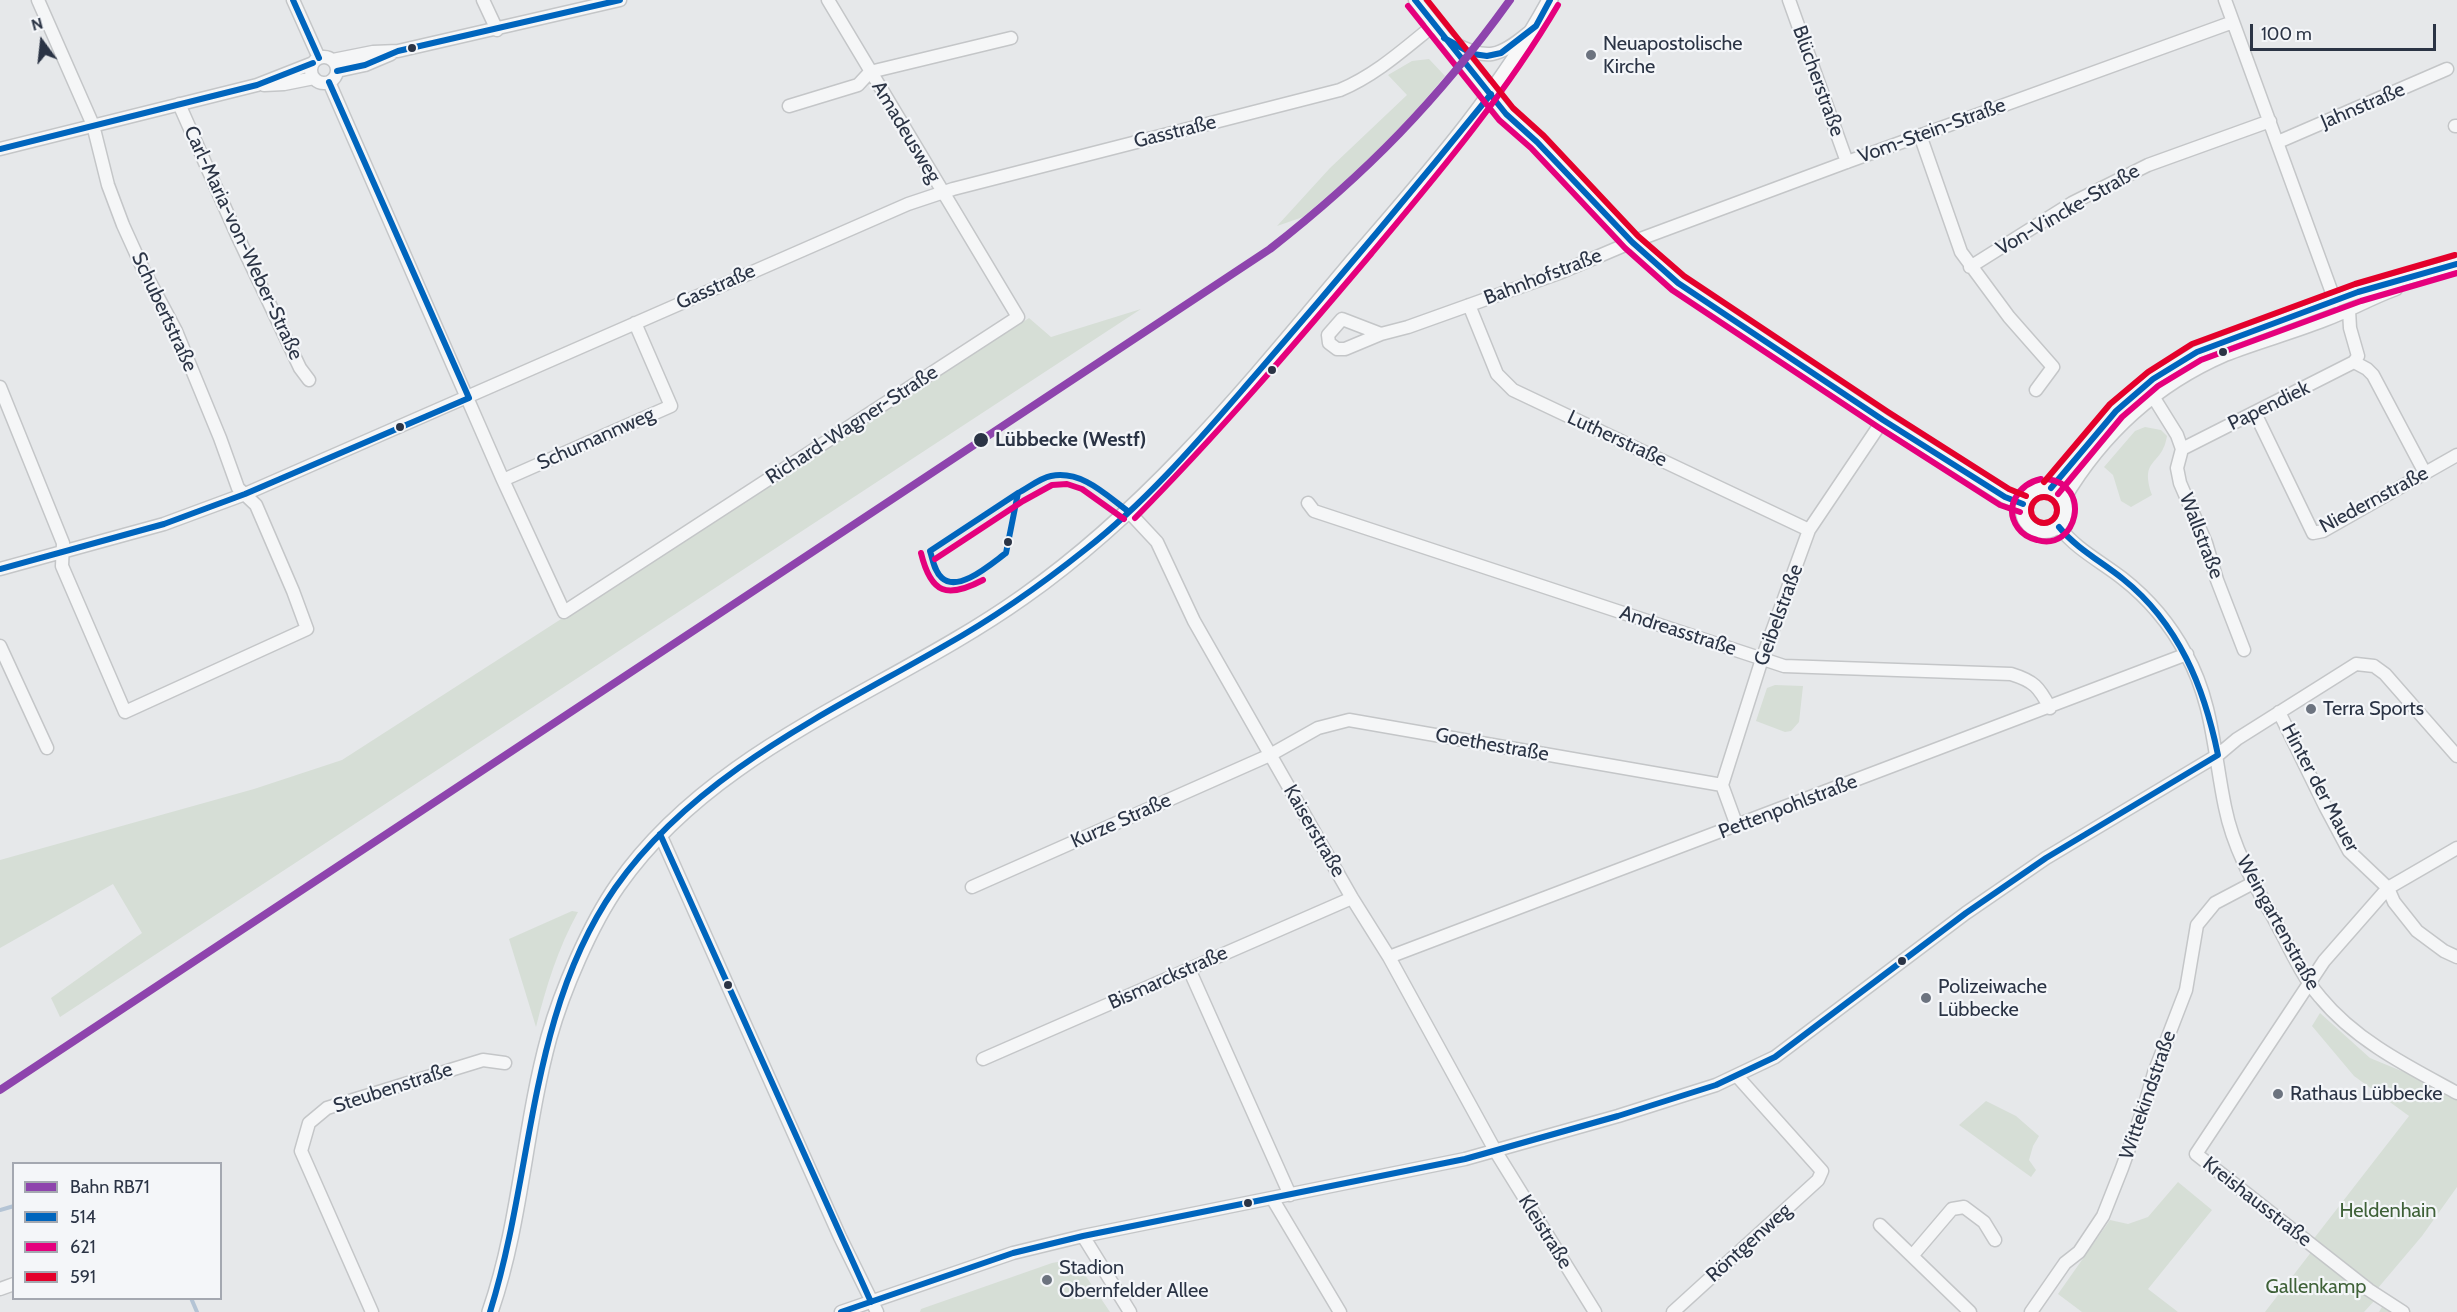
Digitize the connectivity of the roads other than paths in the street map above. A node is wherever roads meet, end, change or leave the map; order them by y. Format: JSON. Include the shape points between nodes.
{"nodes":[{"id":1,"x":39,"y":0,"type":"edge"},
{"id":2,"x":293,"y":0,"type":"edge"},
{"id":3,"x":483,"y":0,"type":"edge"},
{"id":4,"x":620,"y":0,"type":"edge"},
{"id":5,"x":828,"y":0,"type":"edge"},
{"id":6,"x":1415,"y":0,"type":"edge"},
{"id":7,"x":1550,"y":0,"type":"edge"},
{"id":8,"x":1789,"y":0,"type":"edge"},
{"id":9,"x":2225,"y":0,"type":"edge"},
{"id":10,"x":2233,"y":22,"type":"junction"},
{"id":11,"x":1434,"y":25,"type":"junction"},
{"id":12,"x":1536,"y":26,"type":"junction"},
{"id":13,"x":497,"y":30,"type":"junction"},
{"id":14,"x":1011,"y":38,"type":"dead end"},
{"id":15,"x":1444,"y":38,"type":"junction"},
{"id":16,"x":316,"y":61,"type":"junction"},
{"id":17,"x":335,"y":66,"type":"junction"},
{"id":18,"x":2447,"y":69,"type":"dead end"},
{"id":19,"x":870,"y":72,"type":"junction"},
{"id":20,"x":314,"y":78,"type":"junction"},
{"id":21,"x":329,"y":82,"type":"junction"},
{"id":22,"x":257,"y":85,"type":"junction"},
{"id":23,"x":1491,"y":94,"type":"junction"},
{"id":24,"x":179,"y":104,"type":"junction"},
{"id":25,"x":789,"y":106,"type":"dead end"},
{"id":26,"x":2270,"y":121,"type":"junction"},
{"id":27,"x":93,"y":125,"type":"junction"},
{"id":28,"x":1920,"y":135,"type":"junction"},
{"id":29,"x":2278,"y":142,"type":"junction"},
{"id":30,"x":0,"y":149,"type":"edge"},
{"id":31,"x":1847,"y":162,"type":"junction"},
{"id":32,"x":942,"y":192,"type":"junction"},
{"id":33,"x":1632,"y":242,"type":"junction"},
{"id":34,"x":2457,"y":264,"type":"edge"},
{"id":35,"x":1970,"y":267,"type":"junction"},
{"id":36,"x":2433,"y":273,"type":"junction"},
{"id":37,"x":2335,"y":301,"type":"junction"},
{"id":38,"x":1468,"y":305,"type":"junction"},
{"id":39,"x":2349,"y":310,"type":"junction"},
{"id":40,"x":635,"y":323,"type":"junction"},
{"id":41,"x":1381,"y":334,"type":"dead end"},
{"id":42,"x":2354,"y":363,"type":"junction"},
{"id":43,"x":309,"y":380,"type":"dead end"},
{"id":44,"x":2146,"y":384,"type":"junction"},
{"id":45,"x":0,"y":387,"type":"edge"},
{"id":46,"x":2036,"y":390,"type":"dead end"},
{"id":47,"x":469,"y":398,"type":"junction"},
{"id":48,"x":2151,"y":398,"type":"junction"},
{"id":49,"x":2255,"y":413,"type":"junction"},
{"id":50,"x":1883,"y":420,"type":"junction"},
{"id":51,"x":2182,"y":449,"type":"junction"},
{"id":52,"x":2457,"y":455,"type":"edge"},
{"id":53,"x":2426,"y":473,"type":"junction"},
{"id":54,"x":503,"y":480,"type":"junction"},
{"id":55,"x":2051,"y":488,"type":"junction"},
{"id":56,"x":245,"y":494,"type":"junction"},
{"id":57,"x":2064,"y":499,"type":"junction"},
{"id":58,"x":1308,"y":503,"type":"dead end"},
{"id":59,"x":2023,"y":504,"type":"junction"},
{"id":60,"x":1129,"y":512,"type":"junction"},
{"id":61,"x":2059,"y":527,"type":"junction"},
{"id":62,"x":1809,"y":530,"type":"junction"},
{"id":63,"x":63,"y":552,"type":"junction"},
{"id":64,"x":0,"y":570,"type":"edge"},
{"id":65,"x":0,"y":646,"type":"edge"},
{"id":66,"x":2244,"y":650,"type":"dead end"},
{"id":67,"x":2187,"y":654,"type":"junction"},
{"id":68,"x":1762,"y":659,"type":"junction"},
{"id":69,"x":2050,"y":708,"type":"junction"},
{"id":70,"x":2279,"y":712,"type":"junction"},
{"id":71,"x":47,"y":748,"type":"dead end"},
{"id":72,"x":1270,"y":755,"type":"junction"},
{"id":73,"x":2218,"y":755,"type":"junction"},
{"id":74,"x":2457,"y":756,"type":"edge"},
{"id":75,"x":1722,"y":785,"type":"junction"},
{"id":76,"x":1737,"y":826,"type":"junction"},
{"id":77,"x":660,"y":834,"type":"junction"},
{"id":78,"x":2457,"y":848,"type":"edge"},
{"id":79,"x":2253,"y":884,"type":"junction"},
{"id":80,"x":972,"y":887,"type":"dead end"},
{"id":81,"x":2388,"y":888,"type":"junction"},
{"id":82,"x":1352,"y":898,"type":"junction"},
{"id":83,"x":1389,"y":957,"type":"junction"},
{"id":84,"x":2457,"y":957,"type":"edge"},
{"id":85,"x":1189,"y":969,"type":"junction"},
{"id":86,"x":2309,"y":981,"type":"junction"},
{"id":87,"x":983,"y":1059,"type":"dead end"},
{"id":88,"x":505,"y":1063,"type":"dead end"},
{"id":89,"x":1737,"y":1076,"type":"junction"},
{"id":90,"x":2457,"y":1093,"type":"edge"},
{"id":91,"x":1496,"y":1152,"type":"junction"},
{"id":92,"x":1290,"y":1195,"type":"junction"},
{"id":93,"x":1272,"y":1198,"type":"junction"},
{"id":94,"x":1880,"y":1225,"type":"dead end"},
{"id":95,"x":1083,"y":1236,"type":"junction"},
{"id":96,"x":1995,"y":1240,"type":"dead end"},
{"id":97,"x":1912,"y":1256,"type":"junction"},
{"id":98,"x":874,"y":1307,"type":"edge"},
{"id":99,"x":2401,"y":1310,"type":"edge"},
{"id":100,"x":1965,"y":1311,"type":"edge"},
{"id":101,"x":372,"y":1312,"type":"edge"},
{"id":102,"x":490,"y":1312,"type":"edge"},
{"id":103,"x":841,"y":1312,"type":"edge"},
{"id":104,"x":1130,"y":1312,"type":"edge"},
{"id":105,"x":1340,"y":1312,"type":"edge"},
{"id":106,"x":1594,"y":1312,"type":"edge"},
{"id":107,"x":1672,"y":1312,"type":"edge"},
{"id":108,"x":2031,"y":1312,"type":"edge"}],
"edges":[{"from":1,"to":27,"type":"street","name":"Schubertstraße"},
{"from":2,"to":16,"type":"street"},
{"from":3,"to":13,"type":"street"},
{"from":4,"to":13,"type":"street"},
{"from":5,"to":19,"type":"street","name":"Amadeusweg"},
{"from":6,"to":11,"type":"street"},
{"from":7,"to":12,"type":"main road"},
{"from":8,"to":31,"type":"street","name":"Blücherstraße"},
{"from":9,"to":10,"type":"street"},
{"from":10,"to":26,"type":"street"},
{"from":10,"to":28,"type":"street","name":"Vom-Stein-Straße"},
{"from":11,"to":15,"type":"street"},
{"from":11,"to":32,"type":"street","name":"Gasstraße","via":[[1380,69],[1340,90]]},
{"from":12,"to":15,"type":"street","via":[[1509,49],[1487,56],[1473,54]]},
{"from":12,"to":23,"type":"main road"},
{"from":13,"to":17,"type":"street","via":[[398,51],[373,52]]},
{"from":14,"to":19,"type":"street"},
{"from":15,"to":23,"type":"street"},
{"from":16,"to":17,"type":"street","via":[[328,57]]},
{"from":16,"to":20,"type":"street","via":[[311,70]]},
{"from":16,"to":22,"type":"street"},
{"from":17,"to":21,"type":"street","via":[[335,78]]},
{"from":18,"to":29,"type":"street","name":"Jahnstraße"},
{"from":19,"to":25,"type":"street","name":"Amadeusweg","via":[[858,85]]},
{"from":19,"to":32,"type":"street","name":"Amadeusweg"},
{"from":20,"to":21,"type":"street"},
{"from":20,"to":22,"type":"street"},
{"from":21,"to":47,"type":"street"},
{"from":22,"to":24,"type":"street"},
{"from":23,"to":33,"type":"street"},
{"from":23,"to":60,"type":"main road","via":[[1278,350],[1191,450]]},
{"from":24,"to":27,"type":"street"},
{"from":24,"to":43,"type":"street","name":"Carl-Maria-von-Weber-Straße","via":[[237,236]]},
{"from":26,"to":29,"type":"street"},
{"from":26,"to":35,"type":"street","name":"Von-Vincke-Straße","via":[[2148,165],[2072,203]]},
{"from":27,"to":30,"type":"street"},
{"from":27,"to":56,"type":"street","name":"Schubertstraße","via":[[123,225],[176,331],[238,488]]},
{"from":28,"to":31,"type":"street","name":"Vom-Stein-Straße"},
{"from":28,"to":35,"type":"street","via":[[1961,252]]},
{"from":29,"to":37,"type":"street"},
{"from":31,"to":33,"type":"street","name":"Vom-Stein-Straße"},
{"from":32,"to":40,"type":"street","name":"Gasstraße","via":[[868,220]]},
{"from":32,"to":54,"type":"street","name":"Richard-Wagner-Straße","via":[[1018,317],[564,612]]},
{"from":33,"to":38,"type":"street","name":"Bahnhofstraße"},
{"from":33,"to":50,"type":"street","via":[[1678,283]]},
{"from":34,"to":36,"type":"street"},
{"from":35,"to":46,"type":"street","via":[[2053,367]]},
{"from":36,"to":37,"type":"street"},
{"from":36,"to":39,"type":"street"},
{"from":37,"to":44,"type":"street","via":[[2203,349]]},
{"from":38,"to":41,"type":"street","name":"Bahnhofstraße"},
{"from":38,"to":62,"type":"street","name":"Lutherstraße","via":[[1497,374],[1513,390]]},
{"from":39,"to":42,"type":"street","via":[[2358,356]]},
{"from":39,"to":48,"type":"street","via":[[2224,356]]},
{"from":40,"to":47,"type":"street","name":"Gasstraße"},
{"from":40,"to":54,"type":"street","name":"Schumannweg","via":[[671,406]]},
{"from":42,"to":49,"type":"street","name":"Papendiek"},
{"from":42,"to":53,"type":"street","via":[[2373,375]]},
{"from":44,"to":48,"type":"street"},
{"from":44,"to":55,"type":"street","via":[[2116,411]]},
{"from":45,"to":63,"type":"street","via":[[63,543]]},
{"from":47,"to":54,"type":"street"},
{"from":47,"to":56,"type":"street","name":"Gasstraße"},
{"from":48,"to":51,"type":"street","name":"Wallstraße","via":[[2170,422]]},
{"from":48,"to":57,"type":"street","via":[[2104,442]]},
{"from":49,"to":51,"type":"street","name":"Papendiek"},
{"from":49,"to":53,"type":"street","name":"Niedernstraße","via":[[2313,533]]},
{"from":50,"to":59,"type":"street","via":[[2005,497]]},
{"from":50,"to":62,"type":"street","name":"Geibelstraße"},
{"from":51,"to":66,"type":"street","name":"Wallstraße","via":[[2177,468],[2180,483]]},
{"from":52,"to":53,"type":"street","name":"Niedernstraße"},
{"from":55,"to":57,"type":"street"},
{"from":55,"to":59,"type":"street","via":[[2030,492]]},
{"from":56,"to":63,"type":"street","name":"Gasstraße","via":[[164,524]]},
{"from":56,"to":63,"type":"street","name":"Schubertstraße","via":[[256,505],[307,629],[125,712],[62,566]]},
{"from":57,"to":61,"type":"street","via":[[2067,511]]},
{"from":58,"to":68,"type":"street","name":"Andreasstraße","via":[[1314,511]]},
{"from":59,"to":61,"type":"street","via":[[2023,518],[2031,528],[2044,532]]},
{"from":60,"to":72,"type":"street","name":"Kaiserstraße","via":[[1157,542],[1194,621]]},
{"from":60,"to":77,"type":"main road","via":[[1058,572],[1006,609],[796,731],[695,801]]},
{"from":61,"to":67,"type":"street","via":[[2069,541],[2151,604]]},
{"from":62,"to":68,"type":"street","name":"Geibelstraße"},
{"from":63,"to":64,"type":"street","name":"Gasstraße"},
{"from":65,"to":71,"type":"street"},
{"from":67,"to":69,"type":"street","name":"Pettenpohlstraße"},
{"from":67,"to":73,"type":"street"},
{"from":68,"to":69,"type":"street","name":"Andreasstraße","via":[[1784,666],[2011,674],[2029,680]]},
{"from":68,"to":75,"type":"street","name":"Geibelstraße"},
{"from":69,"to":76,"type":"street","name":"Pettenpohlstraße"},
{"from":70,"to":73,"type":"street"},
{"from":70,"to":74,"type":"street","via":[[2363,663],[2385,674]]},
{"from":70,"to":81,"type":"street","name":"Hinter der Mauer","via":[[2349,851]]},
{"from":72,"to":75,"type":"street","name":"Goethestraße","via":[[1318,728],[1349,720]]},
{"from":72,"to":80,"type":"street","name":"Kurze Straße"},
{"from":72,"to":82,"type":"street","name":"Kaiserstraße"},
{"from":73,"to":79,"type":"street","name":"Weingartenstraße","via":[[2224,807]]},
{"from":73,"to":89,"type":"street","via":[[2046,858],[1966,913],[1812,1031]]},
{"from":75,"to":76,"type":"street"},
{"from":76,"to":83,"type":"street","name":"Pettenpohlstraße"},
{"from":77,"to":98,"type":"street"},
{"from":77,"to":102,"type":"main road","via":[[616,887],[573,972],[549,1036],[504,1268]]},
{"from":78,"to":81,"type":"street"},
{"from":79,"to":86,"type":"street","name":"Weingartenstraße"},
{"from":79,"to":108,"type":"street","name":"Wittekindstraße","via":[[2215,903],[2197,925],[2186,990],[2103,1216]]},
{"from":81,"to":84,"type":"street","name":"Hinter der Mauer","via":[[2417,931]]},
{"from":81,"to":86,"type":"street"},
{"from":82,"to":83,"type":"street","name":"Kaiserstraße"},
{"from":82,"to":85,"type":"street","name":"Bismarckstraße"},
{"from":83,"to":91,"type":"street","name":"Kaiserstraße"},
{"from":85,"to":87,"type":"street","name":"Bismarckstraße"},
{"from":85,"to":92,"type":"street"},
{"from":86,"to":90,"type":"street","name":"Weingartenstraße","via":[[2320,997],[2362,1036]]},
{"from":86,"to":99,"type":"street","name":"Kreishausstraße","via":[[2196,1154],[2369,1290]]},
{"from":88,"to":101,"type":"street","name":"Steubenstraße","via":[[483,1060],[450,1070],[327,1108],[309,1123],[301,1151]]},
{"from":89,"to":91,"type":"street"},
{"from":89,"to":107,"type":"street","name":"Röntgenweg","via":[[1822,1171],[1810,1188]]},
{"from":91,"to":92,"type":"street"},
{"from":91,"to":106,"type":"street","name":"Kleistraße"},
{"from":92,"to":93,"type":"street"},
{"from":93,"to":95,"type":"street"},
{"from":93,"to":105,"type":"street"},
{"from":94,"to":97,"type":"street"},
{"from":95,"to":98,"type":"street","via":[[1013,1253]]},
{"from":95,"to":104,"type":"street"},
{"from":96,"to":97,"type":"street","via":[[1984,1222],[1964,1207],[1952,1209]]},
{"from":97,"to":100,"type":"street"},
{"from":98,"to":103,"type":"street"}]}
